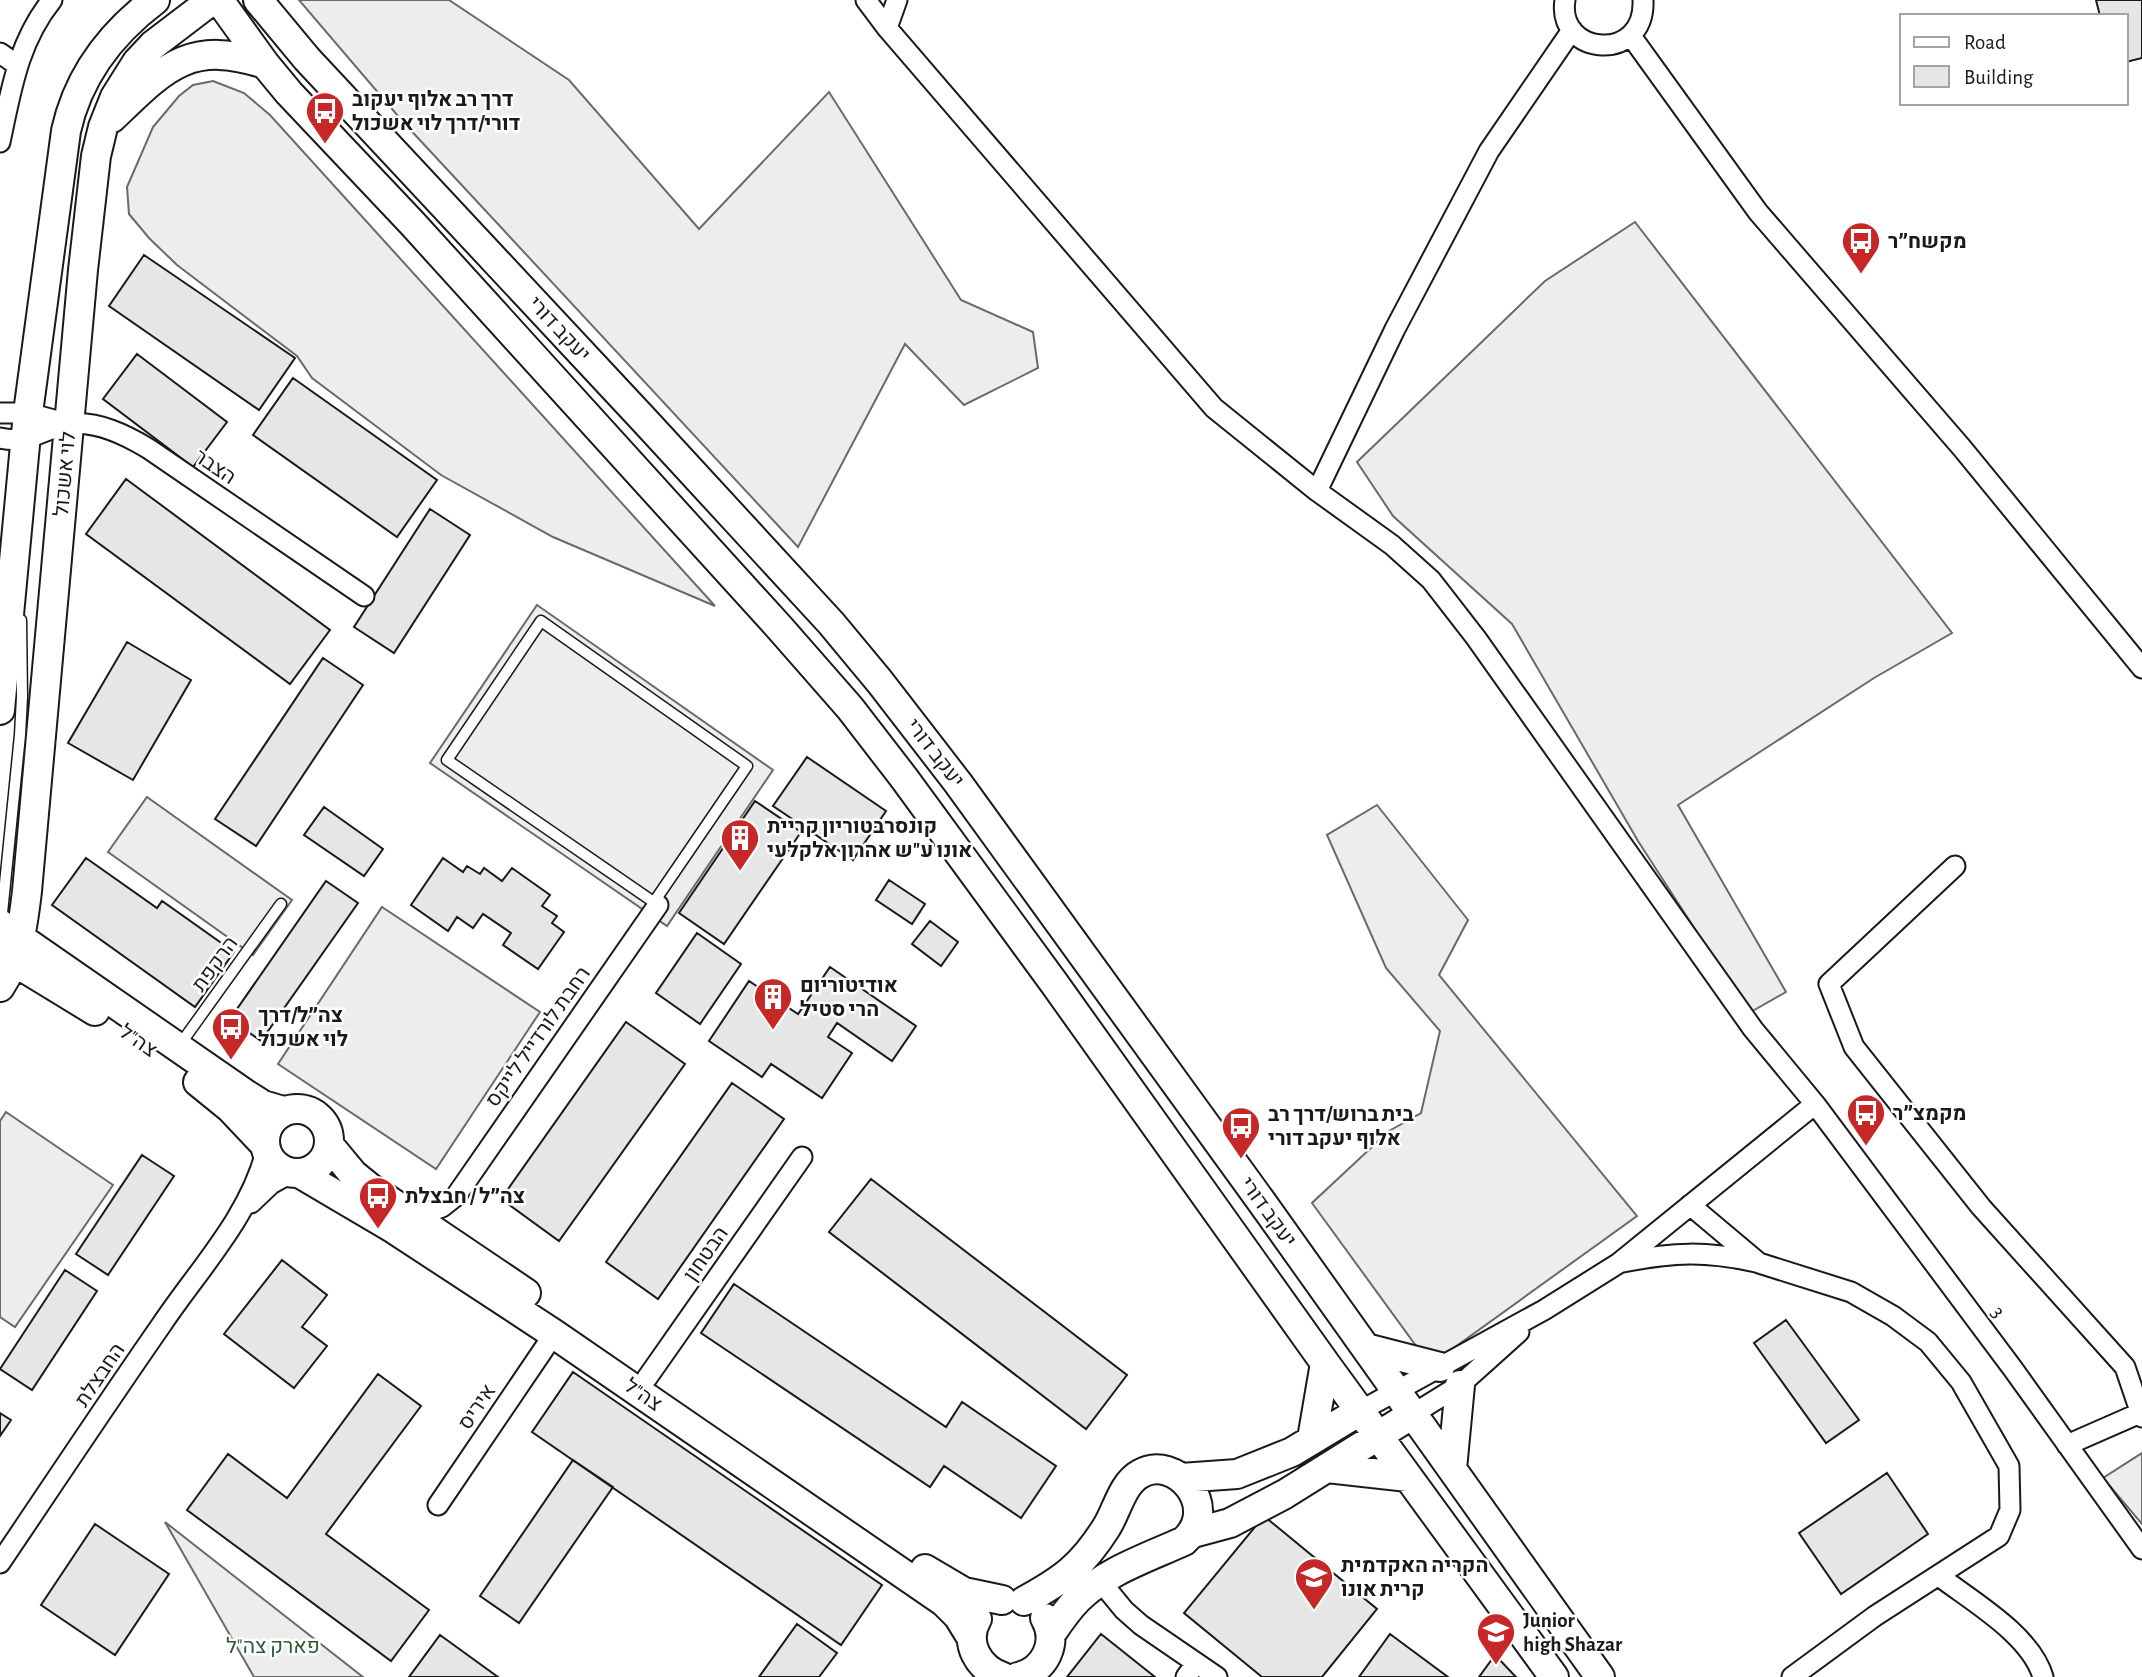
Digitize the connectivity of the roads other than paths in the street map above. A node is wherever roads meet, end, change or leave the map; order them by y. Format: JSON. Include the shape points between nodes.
{"nodes":[{"id":1,"x":52,"y":0,"type":"edge"},
{"id":2,"x":155,"y":0,"type":"edge"},
{"id":3,"x":212,"y":0,"type":"edge"},
{"id":4,"x":219,"y":0,"type":"edge"},
{"id":5,"x":258,"y":0,"type":"edge"},
{"id":6,"x":866,"y":0,"type":"edge"},
{"id":7,"x":897,"y":0,"type":"edge"},
{"id":8,"x":1565,"y":0,"type":"edge"},
{"id":9,"x":1643,"y":0,"type":"edge"},
{"id":10,"x":134,"y":11,"type":"edge"},
{"id":11,"x":887,"y":29,"type":"junction"},
{"id":12,"x":1572,"y":30,"type":"junction"},
{"id":13,"x":1631,"y":36,"type":"junction"},
{"id":14,"x":0,"y":53,"type":"edge"},
{"id":15,"x":265,"y":64,"type":"junction"},
{"id":16,"x":17,"y":65,"type":"junction"},
{"id":17,"x":103,"y":127,"type":"junction"},
{"id":18,"x":1,"y":129,"type":"edge"},
{"id":19,"x":69,"y":424,"type":"junction"},
{"id":20,"x":13,"y":426,"type":"edge"},
{"id":21,"x":1317,"y":491,"type":"junction"},
{"id":22,"x":18,"y":532,"type":"junction"},
{"id":23,"x":364,"y":596,"type":"dead end"},
{"id":24,"x":2142,"y":668,"type":"edge"},
{"id":25,"x":0,"y":709,"type":"edge"},
{"id":26,"x":1955,"y":866,"type":"dead end"},
{"id":27,"x":656,"y":903,"type":"junction"},
{"id":28,"x":281,"y":904,"type":"dead end"},
{"id":29,"x":5,"y":939,"type":"edge"},
{"id":30,"x":0,"y":987,"type":"edge"},
{"id":31,"x":179,"y":1047,"type":"junction"},
{"id":32,"x":1815,"y":1104,"type":"junction"},
{"id":33,"x":283,"y":1111,"type":"junction"},
{"id":34,"x":329,"y":1146,"type":"junction"},
{"id":35,"x":265,"y":1148,"type":"junction"},
{"id":36,"x":802,"y":1157,"type":"dead end"},
{"id":37,"x":295,"y":1173,"type":"junction"},
{"id":38,"x":456,"y":1196,"type":"junction"},
{"id":39,"x":1690,"y":1205,"type":"junction"},
{"id":40,"x":240,"y":1214,"type":"junction"},
{"id":41,"x":415,"y":1217,"type":"junction"},
{"id":42,"x":455,"y":1244,"type":"junction"},
{"id":43,"x":1759,"y":1262,"type":"junction"},
{"id":44,"x":1619,"y":1263,"type":"junction"},
{"id":45,"x":1544,"y":1310,"type":"junction"},
{"id":46,"x":554,"y":1334,"type":"junction"},
{"id":47,"x":1366,"y":1348,"type":"junction"},
{"id":48,"x":1325,"y":1363,"type":"junction"},
{"id":49,"x":1450,"y":1376,"type":"junction"},
{"id":50,"x":647,"y":1378,"type":"junction"},
{"id":51,"x":1396,"y":1391,"type":"junction"},
{"id":52,"x":1360,"y":1411,"type":"junction"},
{"id":53,"x":1413,"y":1414,"type":"junction"},
{"id":54,"x":2141,"y":1415,"type":"edge"},
{"id":55,"x":1378,"y":1436,"type":"junction"},
{"id":56,"x":1312,"y":1439,"type":"junction"},
{"id":57,"x":2067,"y":1445,"type":"junction"},
{"id":58,"x":1327,"y":1468,"type":"junction"},
{"id":59,"x":1452,"y":1469,"type":"junction"},
{"id":60,"x":1408,"y":1477,"type":"junction"},
{"id":61,"x":1181,"y":1478,"type":"junction"},
{"id":62,"x":438,"y":1505,"type":"dead end"},
{"id":63,"x":1193,"y":1533,"type":"junction"},
{"id":64,"x":2142,"y":1549,"type":"edge"},
{"id":65,"x":0,"y":1563,"type":"edge"},
{"id":66,"x":1939,"y":1576,"type":"junction"},
{"id":67,"x":1101,"y":1582,"type":"junction"},
{"id":68,"x":1013,"y":1600,"type":"junction"},
{"id":69,"x":1051,"y":1634,"type":"junction"},
{"id":70,"x":971,"y":1637,"type":"junction"},
{"id":71,"x":1191,"y":1670,"type":"edge"},
{"id":72,"x":993,"y":1675,"type":"edge"},
{"id":73,"x":1018,"y":1677,"type":"edge"},
{"id":74,"x":1217,"y":1677,"type":"edge"},
{"id":75,"x":1554,"y":1677,"type":"edge"},
{"id":76,"x":1601,"y":1677,"type":"edge"},
{"id":77,"x":1791,"y":1677,"type":"edge"},
{"id":78,"x":2043,"y":1677,"type":"edge"}],
"edges":[{"from":1,"to":16,"type":"street"},
{"from":2,"to":10,"type":"main road","name":"לוי אשכול"},
{"from":3,"to":17,"type":"main road","name":"לוי אשכול","via":[[137,62]]},
{"from":4,"to":15,"type":"main road","name":"יעקב דורי"},
{"from":5,"to":47,"type":"main road","name":"יעקב דורי","via":[[307,59],[831,623],[880,682]]},
{"from":6,"to":11,"type":"street","name":"3"},
{"from":7,"to":11,"type":"street"},
{"from":8,"to":12,"type":"street"},
{"from":9,"to":13,"type":"street","via":[[1639,26]]},
{"from":10,"to":20,"type":"main road","name":"לוי אשכול","via":[[92,66],[71,108]]},
{"from":11,"to":21,"type":"street","name":"3","via":[[1214,408]]},
{"from":12,"to":13,"type":"street","via":[[1595,45],[1608,46]]},
{"from":12,"to":21,"type":"street","via":[[1489,151],[1395,329]]},
{"from":13,"to":24,"type":"street","via":[[1758,212],[1962,448]]},
{"from":14,"to":16,"type":"street"},
{"from":15,"to":17,"type":"main road","via":[[225,54],[188,58],[149,85]]},
{"from":15,"to":48,"type":"main road","name":"יעקב דורי","via":[[849,708],[1046,972]]},
{"from":16,"to":18,"type":"street"},
{"from":17,"to":19,"type":"main road","name":"לוי אשכול","via":[[91,186]]},
{"from":19,"to":20,"type":"street"},
{"from":19,"to":20,"type":"street","name":"הצבר"},
{"from":19,"to":23,"type":"street","name":"הצבר","via":[[96,426],[132,439]]},
{"from":19,"to":29,"type":"main road","name":"לוי אשכול","via":[[27,891]]},
{"from":20,"to":22,"type":"main road","name":"לוי אשכול"},
{"from":21,"to":32,"type":"street","name":"3","via":[[1392,545],[1431,580],[1753,1029]]},
{"from":22,"to":25,"type":"main road","name":"לוי אשכול"},
{"from":22,"to":29,"type":"lane","via":[[22,697]]},
{"from":26,"to":54,"type":"street","via":[[1829,984],[1854,1047],[1981,1208],[2125,1367]]},
{"from":27,"to":27,"type":"lane","via":[[747,766],[541,621],[447,760]]},
{"from":27,"to":38,"type":"street","name":"רחבת לורדייל לייקס"},
{"from":28,"to":31,"type":"lane","name":"הרקפת"},
{"from":29,"to":30,"type":"main road","name":"לוי אשכול"},
{"from":29,"to":31,"type":"main road","name":"צה\"ל"},
{"from":29,"to":35,"type":"main road","name":"צה\"ל","via":[[72,995],[207,1089],[247,1124]]},
{"from":31,"to":33,"type":"main road","name":"צה\"ל","via":[[263,1105]]},
{"from":32,"to":39,"type":"street"},
{"from":32,"to":57,"type":"street","name":"3"},
{"from":33,"to":34,"type":"main road","via":[[298,1108],[313,1113],[328,1130]]},
{"from":33,"to":35,"type":"main road","via":[[268,1125]]},
{"from":34,"to":37,"type":"main road","via":[[314,1168]]},
{"from":34,"to":41,"type":"main road","name":"צה\"ל","via":[[353,1174]]},
{"from":35,"to":37,"type":"main road","via":[[275,1165]]},
{"from":35,"to":40,"type":"street","via":[[254,1189]]},
{"from":36,"to":50,"type":"street","name":"הבטחון"},
{"from":37,"to":40,"type":"street","via":[[271,1184]]},
{"from":37,"to":46,"type":"main road","name":"צה\"ל","via":[[394,1229]]},
{"from":38,"to":41,"type":"street","name":"רחבת לורדייל לייקס"},
{"from":38,"to":42,"type":"street","name":"רחבת לורדייל לייקס","via":[[450,1229]]},
{"from":39,"to":43,"type":"street"},
{"from":39,"to":44,"type":"street"},
{"from":40,"to":65,"type":"street","name":"החבצלת"},
{"from":41,"to":42,"type":"main road","name":"צה\"ל"},
{"from":42,"to":50,"type":"main road","name":"צה\"ל"},
{"from":43,"to":44,"type":"street","via":[[1691,1253]]},
{"from":43,"to":66,"type":"street","via":[[1851,1292],[1893,1316],[1928,1342],[1961,1382],[1989,1429],[2008,1466],[2010,1510],[1999,1536]]},
{"from":44,"to":45,"type":"street"},
{"from":45,"to":49,"type":"street"},
{"from":45,"to":49,"type":"street"},
{"from":46,"to":62,"type":"street","name":"איריס"},
{"from":46,"to":70,"type":"main road","name":"צה\"ל","via":[[944,1602]]},
{"from":47,"to":49,"type":"main road"},
{"from":47,"to":51,"type":"main road","name":"יעקב דורי"},
{"from":48,"to":52,"type":"main road","name":"יעקב דורי"},
{"from":48,"to":56,"type":"main road"},
{"from":49,"to":51,"type":"street"},
{"from":49,"to":53,"type":"street"},
{"from":49,"to":59,"type":"main road"},
{"from":50,"to":68,"type":"main road","name":"צה\"ל","via":[[940,1580],[964,1591]]},
{"from":51,"to":52,"type":"street"},
{"from":51,"to":53,"type":"main road","name":"יעקב דורי"},
{"from":52,"to":55,"type":"main road","name":"יעקב דורי"},
{"from":52,"to":56,"type":"main road"},
{"from":53,"to":55,"type":"main road"},
{"from":53,"to":59,"type":"main road","name":"יעקב דורי"},
{"from":54,"to":57,"type":"street"},
{"from":55,"to":58,"type":"main road"},
{"from":55,"to":60,"type":"main road","name":"יעקב דורי"},
{"from":56,"to":61,"type":"main road","via":[[1237,1474]]},
{"from":57,"to":64,"type":"street","name":"3"},
{"from":58,"to":60,"type":"main road"},
{"from":58,"to":63,"type":"main road","via":[[1230,1523]]},
{"from":59,"to":76,"type":"main road","name":"יעקב דורי"},
{"from":60,"to":75,"type":"main road","name":"יעקב דורי"},
{"from":61,"to":63,"type":"main road","via":[[1197,1498],[1198,1523]]},
{"from":61,"to":68,"type":"main road","via":[[1166,1470],[1140,1473],[1079,1564],[1060,1582]]},
{"from":63,"to":67,"type":"main road"},
{"from":66,"to":77,"type":"street"},
{"from":66,"to":78,"type":"street","via":[[2018,1636],[2040,1665]]},
{"from":67,"to":69,"type":"main road","via":[[1079,1599]]},
{"from":67,"to":71,"type":"street","via":[[1124,1610]]},
{"from":68,"to":69,"type":"main road","via":[[1042,1613]]},
{"from":68,"to":70,"type":"main road","via":[[990,1604],[974,1624]]},
{"from":69,"to":73,"type":"main road","via":[[1046,1658],[1038,1668]]},
{"from":70,"to":72,"type":"main road","name":"צה\"ל","via":[[979,1662]]},
{"from":71,"to":74,"type":"street"}]}
